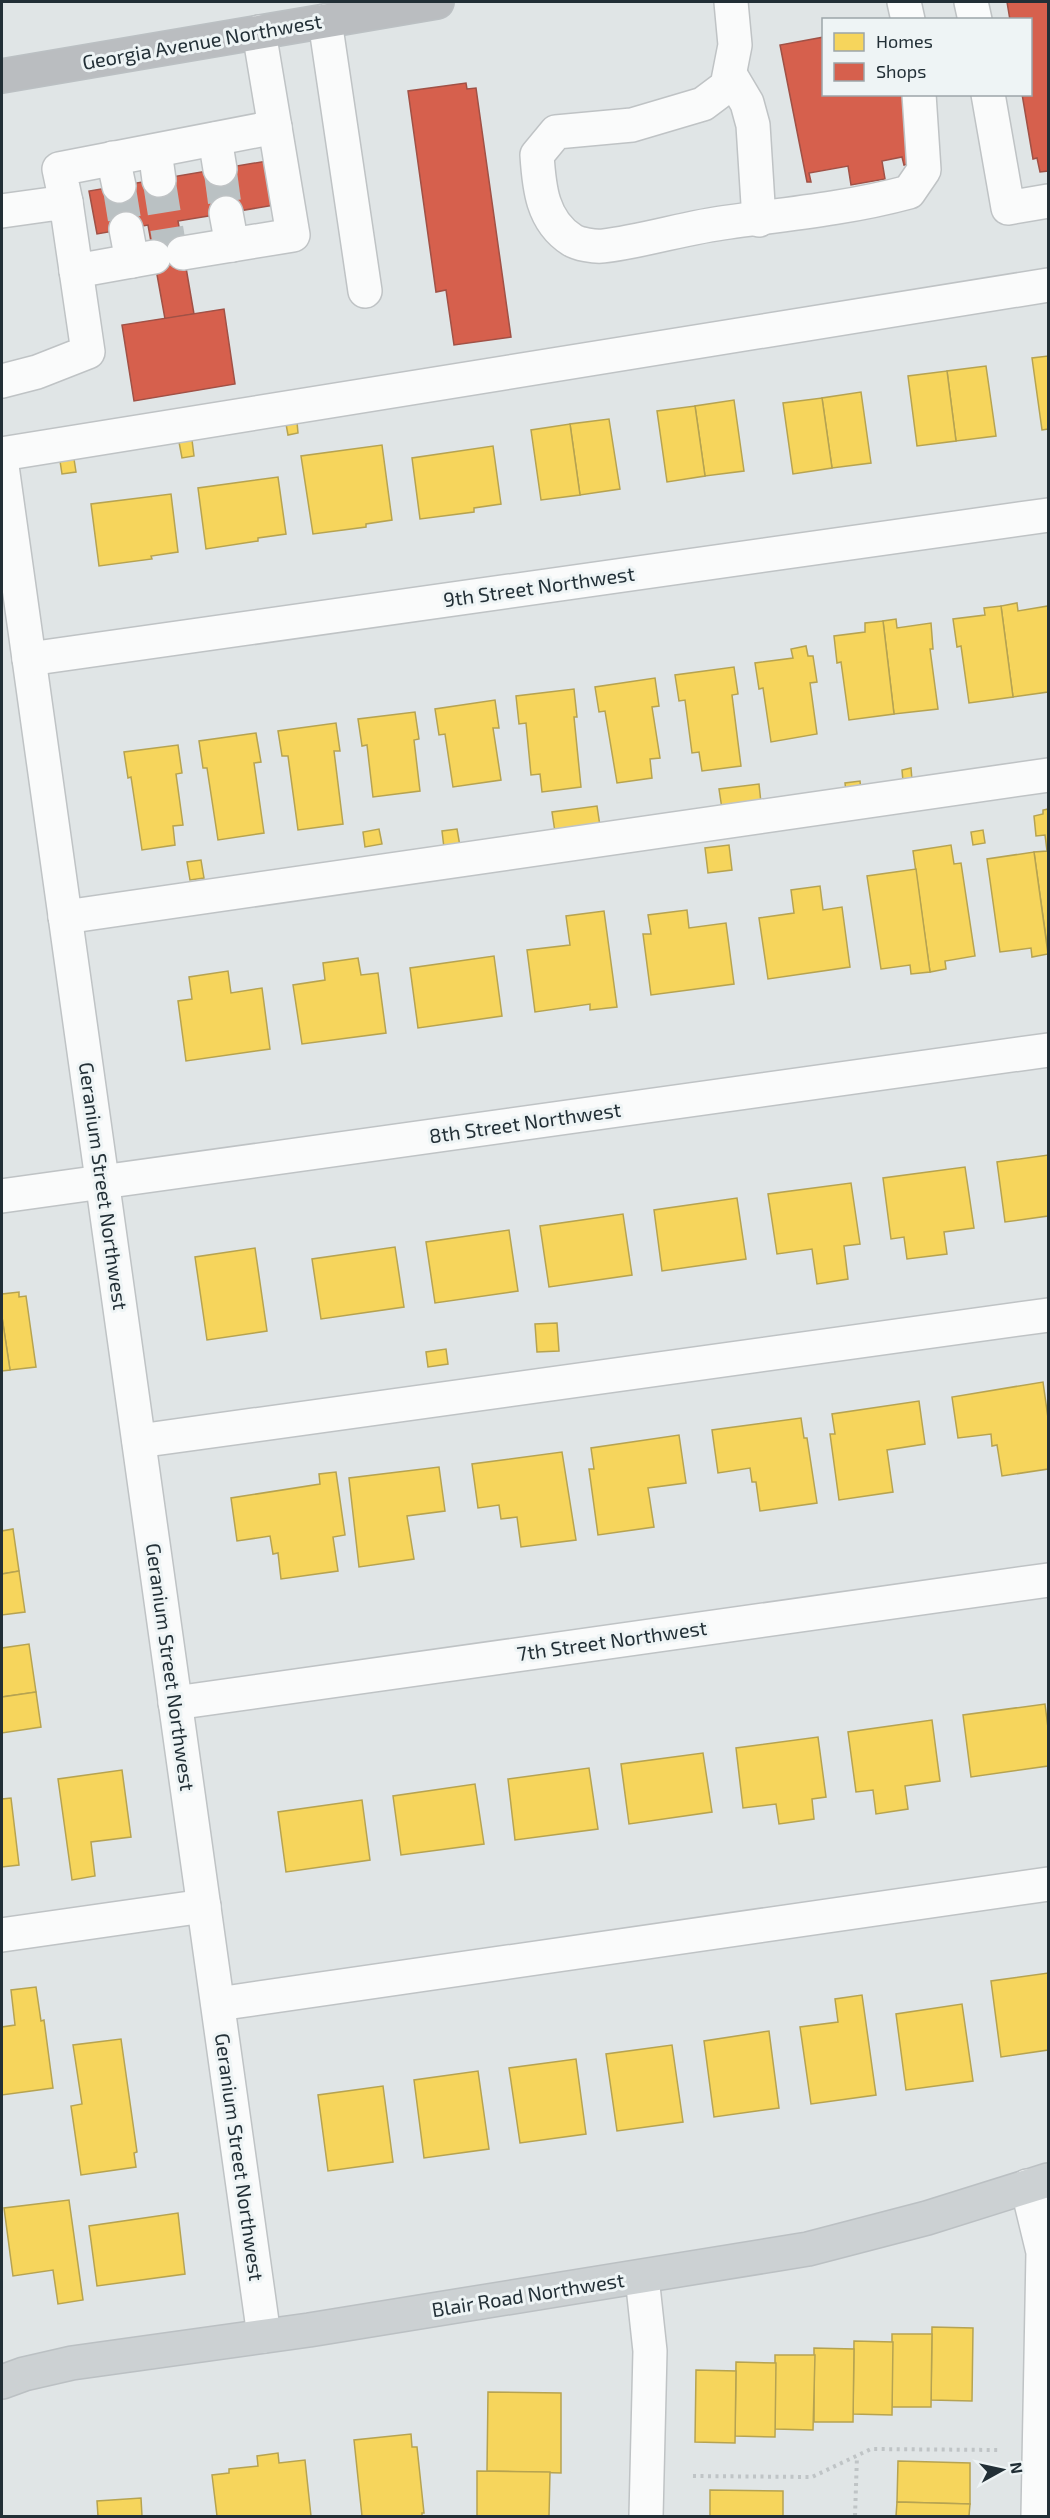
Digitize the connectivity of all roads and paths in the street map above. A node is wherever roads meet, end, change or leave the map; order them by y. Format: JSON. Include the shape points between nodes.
{"nodes":[{"id":1,"x":437,"y":2,"type":"edge"},
{"id":2,"x":731,"y":2,"type":"edge"},
{"id":3,"x":904,"y":2,"type":"edge"},
{"id":4,"x":971,"y":2,"type":"edge"},
{"id":5,"x":908,"y":18,"type":"edge"},
{"id":6,"x":975,"y":18,"type":"edge"},
{"id":7,"x":325,"y":21,"type":"junction"},
{"id":8,"x":259,"y":32,"type":"junction"},
{"id":9,"x":2,"y":76,"type":"edge"},
{"id":10,"x":731,"y":76,"type":"junction"},
{"id":11,"x":919,"y":96,"type":"edge"},
{"id":12,"x":988,"y":96,"type":"edge"},
{"id":13,"x":275,"y":128,"type":"junction"},
{"id":14,"x":1048,"y":201,"type":"edge"},
{"id":15,"x":66,"y":202,"type":"junction"},
{"id":16,"x":2,"y":211,"type":"edge"},
{"id":17,"x":226,"y":213,"type":"tunnel mouth"},
{"id":18,"x":759,"y":220,"type":"junction"},
{"id":19,"x":126,"y":228,"type":"tunnel mouth"},
{"id":20,"x":232,"y":245,"type":"junction"},
{"id":21,"x":156,"y":257,"type":"junction"},
{"id":22,"x":76,"y":271,"type":"junction"},
{"id":23,"x":1048,"y":285,"type":"edge"},
{"id":24,"x":365,"y":291,"type":"dead end"},
{"id":25,"x":2,"y":381,"type":"edge"},
{"id":26,"x":2,"y":454,"type":"edge"},
{"id":27,"x":2,"y":465,"type":"edge"},
{"id":28,"x":1048,"y":515,"type":"edge"},
{"id":29,"x":29,"y":659,"type":"junction"},
{"id":30,"x":1048,"y":775,"type":"edge"},
{"id":31,"x":65,"y":917,"type":"junction"},
{"id":32,"x":1048,"y":1050,"type":"edge"},
{"id":33,"x":102,"y":1182,"type":"junction"},
{"id":34,"x":2,"y":1196,"type":"edge"},
{"id":35,"x":1048,"y":1315,"type":"edge"},
{"id":36,"x":139,"y":1441,"type":"junction"},
{"id":37,"x":1048,"y":1580,"type":"edge"},
{"id":38,"x":175,"y":1703,"type":"junction"},
{"id":39,"x":1048,"y":1884,"type":"edge"},
{"id":40,"x":204,"y":1906,"type":"junction"},
{"id":41,"x":2,"y":1935,"type":"edge"},
{"id":42,"x":218,"y":2004,"type":"junction"},
{"id":43,"x":1038,"y":2183,"type":"edge"},
{"id":44,"x":642,"y":2277,"type":"junction"},
{"id":45,"x":264,"y":2337,"type":"junction"},
{"id":46,"x":2,"y":2382,"type":"edge"},
{"id":47,"x":998,"y":2450,"type":"dead end"},
{"id":48,"x":857,"y":2456,"type":"junction"},
{"id":49,"x":693,"y":2476,"type":"dead end"},
{"id":50,"x":646,"y":2517,"type":"edge"},
{"id":51,"x":855,"y":2517,"type":"edge"},
{"id":52,"x":1038,"y":2517,"type":"edge"}],
"edges":[{"from":1,"to":7,"type":"highway","name":"Georgia Avenue Northwest"},
{"from":2,"to":10,"type":"street","via":[[735,45]]},
{"from":3,"to":5,"type":"street"},
{"from":4,"to":6,"type":"street"},
{"from":7,"to":8,"type":"highway","name":"Georgia Avenue Northwest"},
{"from":7,"to":24,"type":"street"},
{"from":8,"to":9,"type":"highway","name":"Georgia Avenue Northwest"},
{"from":8,"to":13,"type":"street"},
{"from":10,"to":18,"type":"street","via":[[747,103],[753,125]]},
{"from":10,"to":18,"type":"street","via":[[727,86],[703,104],[632,125],[556,132],[537,155],[540,190],[553,224],[573,241],[601,246],[728,222]]},
{"from":11,"to":18,"type":"street","via":[[924,170],[909,192]]},
{"from":12,"to":14,"type":"street","via":[[1008,208]]},
{"from":13,"to":15,"type":"street","via":[[218,154],[116,172],[59,168]]},
{"from":13,"to":20,"type":"street","via":[[293,235]]},
{"from":15,"to":16,"type":"street"},
{"from":15,"to":22,"type":"street"},
{"from":17,"to":20,"type":"street"},
{"from":19,"to":21,"type":"street"},
{"from":20,"to":21,"type":"street"},
{"from":21,"to":22,"type":"street"},
{"from":22,"to":25,"type":"street","via":[[88,352]]},
{"from":23,"to":26,"type":"street"},
{"from":27,"to":29,"type":"street","name":"Geranium Street Northwest"},
{"from":28,"to":29,"type":"street","name":"9th Street Northwest"},
{"from":29,"to":31,"type":"street","name":"Geranium Street Northwest"},
{"from":30,"to":31,"type":"street"},
{"from":31,"to":33,"type":"street","name":"Geranium Street Northwest"},
{"from":32,"to":33,"type":"street","name":"8th Street Northwest"},
{"from":33,"to":34,"type":"street","name":"8th Street Northwest"},
{"from":33,"to":36,"type":"street","name":"Geranium Street Northwest"},
{"from":35,"to":36,"type":"street"},
{"from":36,"to":38,"type":"street","name":"Geranium Street Northwest"},
{"from":37,"to":38,"type":"street","name":"7th Street Northwest"},
{"from":38,"to":40,"type":"street","name":"Geranium Street Northwest"},
{"from":39,"to":42,"type":"street"},
{"from":40,"to":41,"type":"street"},
{"from":40,"to":42,"type":"street","name":"Geranium Street Northwest"},
{"from":42,"to":45,"type":"street","name":"Geranium Street Northwest"},
{"from":43,"to":44,"type":"main road","name":"Blair Road Northwest","via":[[843,2241]]},
{"from":43,"to":52,"type":"street","via":[[1043,2260]]},
{"from":44,"to":45,"type":"main road","name":"Blair Road Northwest"},
{"from":44,"to":50,"type":"street","via":[[650,2351]]},
{"from":45,"to":46,"type":"main road","name":"Blair Road Northwest","via":[[72,2364]]},
{"from":47,"to":48,"type":"path","via":[[872,2449]]},
{"from":48,"to":49,"type":"path","via":[[812,2477]]},
{"from":48,"to":51,"type":"path"}]}
